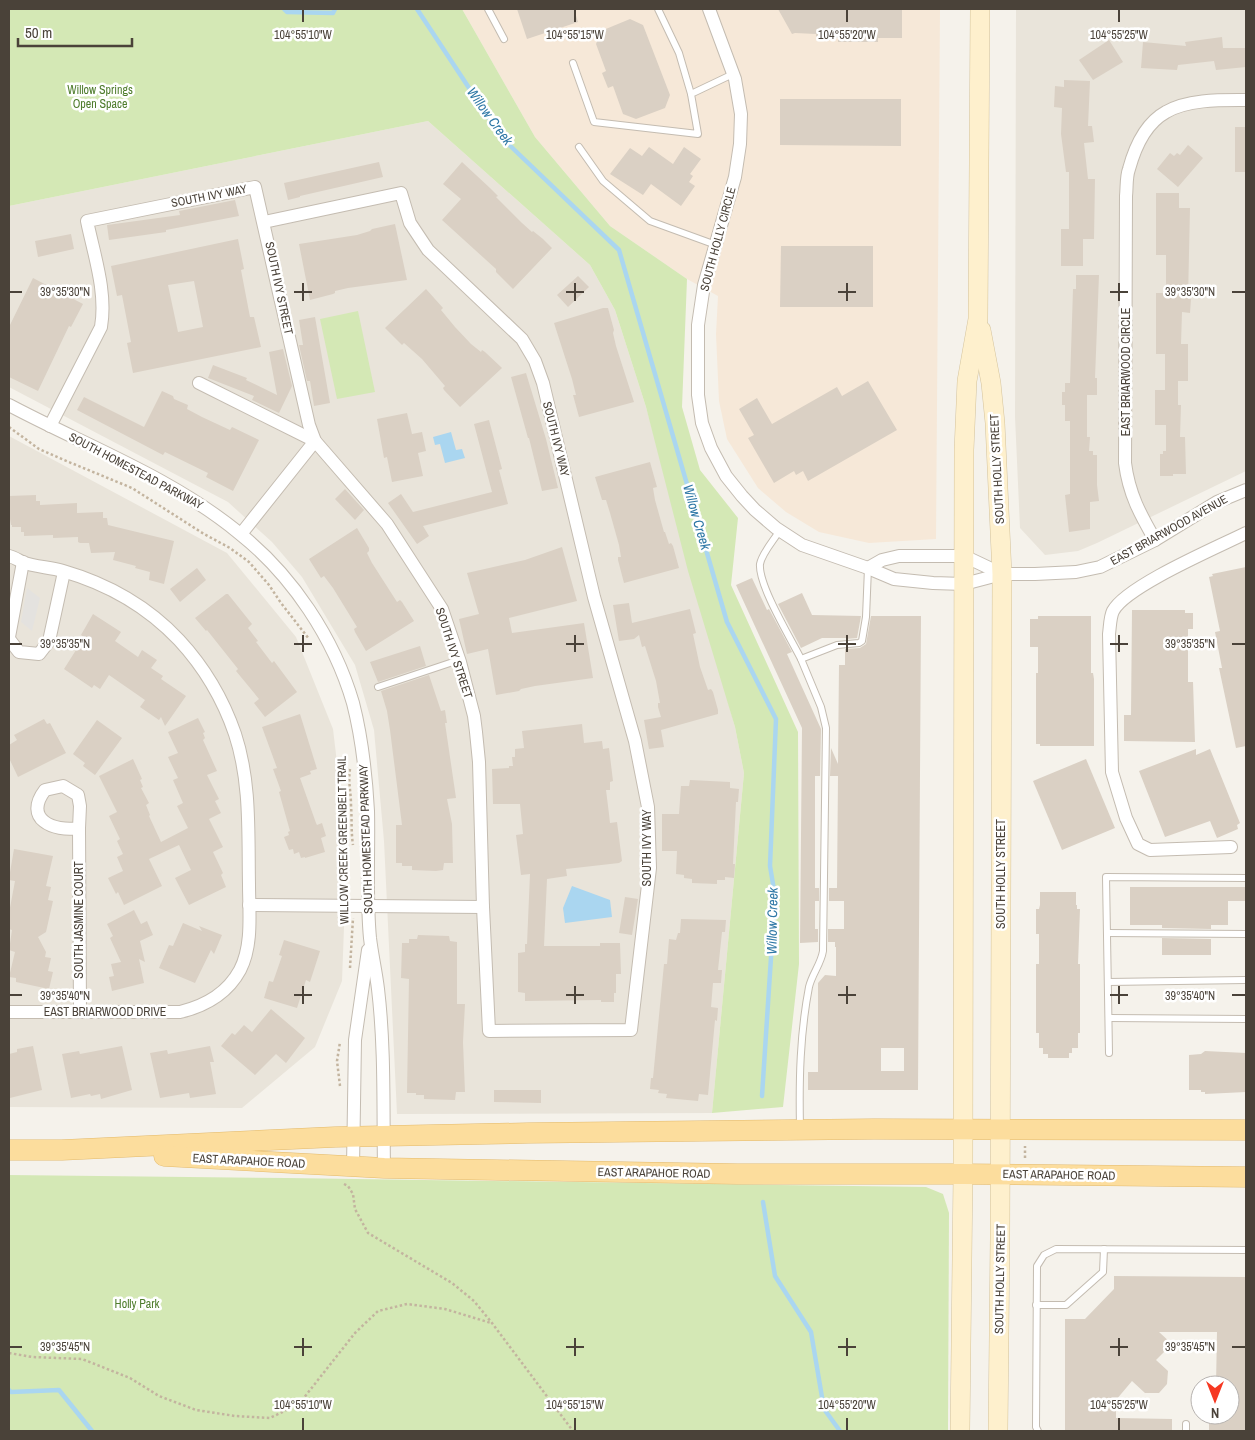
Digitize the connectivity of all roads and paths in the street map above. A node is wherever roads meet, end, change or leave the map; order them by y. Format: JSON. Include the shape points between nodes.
{"nodes":[{"id":1,"x":488,"y":9,"type":"edge"},
{"id":2,"x":658,"y":9,"type":"edge"},
{"id":3,"x":709,"y":9,"type":"edge"},
{"id":4,"x":980,"y":9,"type":"edge"},
{"id":5,"x":504,"y":39,"type":"dead end"},
{"id":6,"x":573,"y":63,"type":"dead end"},
{"id":7,"x":733,"y":74,"type":"junction"},
{"id":8,"x":691,"y":94,"type":"junction"},
{"id":9,"x":1246,"y":100,"type":"edge"},
{"id":10,"x":579,"y":147,"type":"dead end"},
{"id":11,"x":264,"y":222,"type":"junction"},
{"id":12,"x":716,"y":245,"type":"junction"},
{"id":13,"x":978,"y":319,"type":"junction"},
{"id":14,"x":199,"y":383,"type":"dead end"},
{"id":15,"x":9,"y":405,"type":"edge"},
{"id":16,"x":50,"y":426,"type":"junction"},
{"id":17,"x":9,"y":427,"type":"edge"},
{"id":18,"x":315,"y":441,"type":"junction"},
{"id":19,"x":1246,"y":490,"type":"edge"},
{"id":20,"x":780,"y":530,"type":"junction"},
{"id":21,"x":1246,"y":533,"type":"edge"},
{"id":22,"x":241,"y":534,"type":"junction"},
{"id":23,"x":1155,"y":540,"type":"junction"},
{"id":24,"x":9,"y":556,"type":"edge"},
{"id":25,"x":964,"y":556,"type":"junction"},
{"id":26,"x":23,"y":562,"type":"junction"},
{"id":27,"x":868,"y":568,"type":"junction"},
{"id":28,"x":64,"y":572,"type":"junction"},
{"id":29,"x":1002,"y":574,"type":"junction"},
{"id":30,"x":964,"y":584,"type":"junction"},
{"id":31,"x":9,"y":638,"type":"edge"},
{"id":32,"x":313,"y":643,"type":"dead end"},
{"id":33,"x":459,"y":660,"type":"junction"},
{"id":34,"x":801,"y":660,"type":"junction"},
{"id":35,"x":378,"y":687,"type":"dead end"},
{"id":36,"x":350,"y":765,"type":"dead end"},
{"id":37,"x":79,"y":828,"type":"dead end"},
{"id":38,"x":1231,"y":847,"type":"dead end"},
{"id":39,"x":353,"y":853,"type":"dead end"},
{"id":40,"x":1246,"y":878,"type":"edge"},
{"id":41,"x":249,"y":905,"type":"junction"},
{"id":42,"x":353,"y":906,"type":"junction"},
{"id":43,"x":369,"y":906,"type":"junction"},
{"id":44,"x":483,"y":906,"type":"junction"},
{"id":45,"x":1107,"y":933,"type":"junction"},
{"id":46,"x":1246,"y":934,"type":"edge"},
{"id":47,"x":370,"y":938,"type":"junction"},
{"id":48,"x":351,"y":973,"type":"dead end"},
{"id":49,"x":1246,"y":980,"type":"edge"},
{"id":50,"x":1108,"y":982,"type":"junction"},
{"id":51,"x":9,"y":1012,"type":"edge"},
{"id":52,"x":80,"y":1012,"type":"junction"},
{"id":53,"x":1109,"y":1018,"type":"junction"},
{"id":54,"x":1246,"y":1019,"type":"edge"},
{"id":55,"x":340,"y":1040,"type":"dead end"},
{"id":56,"x":1109,"y":1053,"type":"dead end"},
{"id":57,"x":344,"y":1090,"type":"dead end"},
{"id":58,"x":962,"y":1129,"type":"junction"},
{"id":59,"x":800,"y":1130,"type":"junction"},
{"id":60,"x":1000,"y":1130,"type":"junction"},
{"id":61,"x":1026,"y":1130,"type":"junction"},
{"id":62,"x":1246,"y":1130,"type":"edge"},
{"id":63,"x":353,"y":1136,"type":"junction"},
{"id":64,"x":383,"y":1136,"type":"junction"},
{"id":65,"x":9,"y":1150,"type":"edge"},
{"id":66,"x":62,"y":1150,"type":"junction"},
{"id":67,"x":384,"y":1168,"type":"junction"},
{"id":68,"x":963,"y":1174,"type":"junction"},
{"id":69,"x":347,"y":1175,"type":"junction"},
{"id":70,"x":1000,"y":1175,"type":"junction"},
{"id":71,"x":1024,"y":1175,"type":"junction"},
{"id":72,"x":1246,"y":1177,"type":"edge"},
{"id":73,"x":1104,"y":1249,"type":"junction"},
{"id":74,"x":1246,"y":1250,"type":"edge"},
{"id":75,"x":1036,"y":1306,"type":"junction"},
{"id":76,"x":492,"y":1323,"type":"junction"},
{"id":77,"x":9,"y":1353,"type":"edge"},
{"id":78,"x":1186,"y":1424,"type":"dead end"},
{"id":79,"x":573,"y":1431,"type":"edge"},
{"id":80,"x":960,"y":1431,"type":"edge"},
{"id":81,"x":998,"y":1431,"type":"edge"},
{"id":82,"x":1038,"y":1431,"type":"edge"},
{"id":83,"x":1186,"y":1431,"type":"edge"}],
"edges":[{"from":1,"to":5,"type":"lane"},
{"from":2,"to":8,"type":"lane","via":[[678,53]]},
{"from":3,"to":7,"type":"street","name":"SOUTH HOLLY CIRCLE"},
{"from":4,"to":13,"type":"main road","name":"SOUTH HOLLY STREET"},
{"from":6,"to":8,"type":"lane","via":[[594,122],[698,134]]},
{"from":7,"to":8,"type":"lane"},
{"from":7,"to":12,"type":"street","name":"SOUTH HOLLY CIRCLE","via":[[741,114],[740,144],[735,177]]},
{"from":9,"to":23,"type":"street","name":"EAST BRIARWOOD CIRCLE","via":[[1210,100],[1167,112],[1150,125],[1128,170],[1125,464],[1127,482],[1136,505]]},
{"from":10,"to":12,"type":"lane","via":[[603,181],[650,222]]},
{"from":11,"to":16,"type":"street","name":"SOUTH IVY WAY","via":[[256,187],[87,221],[101,285],[104,310],[101,327]]},
{"from":11,"to":18,"type":"street","name":"SOUTH IVY STREET"},
{"from":11,"to":44,"type":"street","name":"SOUTH IVY WAY","via":[[401,193],[410,223],[428,250],[522,339],[543,383],[594,597],[635,741],[648,807],[650,868],[631,1030],[489,1031]]},
{"from":12,"to":20,"type":"street","name":"SOUTH HOLLY CIRCLE","via":[[704,285],[698,325],[698,395],[702,423],[726,476],[756,510]]},
{"from":13,"to":25,"type":"main road","name":"SOUTH HOLLY STREET","via":[[967,382]]},
{"from":13,"to":29,"type":"main road","name":"SOUTH HOLLY STREET","via":[[991,383],[995,423]]},
{"from":14,"to":18,"type":"street","name":"SOUTH IVY STREET"},
{"from":15,"to":16,"type":"street","name":"SOUTH HOMESTEAD PARKWAY"},
{"from":16,"to":22,"type":"street","name":"SOUTH HOMESTEAD PARKWAY","via":[[173,488],[213,512]]},
{"from":17,"to":32,"type":"path","via":[[47,452],[132,488],[230,548],[249,562]]},
{"from":18,"to":22,"type":"street"},
{"from":18,"to":33,"type":"street","name":"SOUTH IVY STREET","via":[[387,524],[442,609]]},
{"from":19,"to":23,"type":"street","name":"EAST BRIARWOOD AVENUE","via":[[1217,502]]},
{"from":20,"to":27,"type":"street","name":"SOUTH HOLLY CIRCLE","via":[[802,545]]},
{"from":20,"to":34,"type":"lane","via":[[760,563],[761,571],[772,602]]},
{"from":21,"to":38,"type":"street","via":[[1148,582],[1122,600],[1112,611],[1109,634],[1112,772],[1138,844],[1150,850]]},
{"from":22,"to":43,"type":"street","name":"SOUTH HOMESTEAD PARKWAY","via":[[284,577],[326,637],[352,703],[366,780]]},
{"from":23,"to":29,"type":"street","name":"EAST BRIARWOOD AVENUE","via":[[1100,567],[1076,572]]},
{"from":24,"to":26,"type":"street"},
{"from":25,"to":27,"type":"street","via":[[899,556]]},
{"from":25,"to":29,"type":"street"},
{"from":25,"to":30,"type":"main road","name":"SOUTH HOLLY STREET"},
{"from":26,"to":28,"type":"street"},
{"from":26,"to":31,"type":"street"},
{"from":27,"to":30,"type":"street","name":"SOUTH HOLLY CIRCLE","via":[[894,579]]},
{"from":27,"to":34,"type":"lane","via":[[862,641],[837,645]]},
{"from":28,"to":31,"type":"street","via":[[49,641],[39,654],[19,652]]},
{"from":28,"to":41,"type":"street","via":[[135,602],[179,640],[214,688],[235,734],[245,778]]},
{"from":29,"to":30,"type":"street","name":"SOUTH HOLLY CIRCLE"},
{"from":29,"to":60,"type":"main road","name":"SOUTH HOLLY STREET"},
{"from":30,"to":58,"type":"main road","name":"SOUTH HOLLY STREET"},
{"from":33,"to":35,"type":"lane"},
{"from":33,"to":44,"type":"street","name":"SOUTH IVY STREET","via":[[474,716],[479,762]]},
{"from":34,"to":59,"type":"lane","via":[[821,707],[826,728],[826,797],[823,951],[812,976],[800,1048]]},
{"from":36,"to":39,"type":"path","name":"WILLOW CREEK GREENBELT TRAIL","via":[[348,782]]},
{"from":37,"to":52,"type":"street","name":"SOUTH JASMINE COURT"},
{"from":40,"to":45,"type":"lane","via":[[1106,877]]},
{"from":41,"to":42,"type":"street"},
{"from":41,"to":52,"type":"street","name":"EAST BRIARWOOD DRIVE","via":[[246,954],[240,970],[217,997],[197,1008],[180,1012]]},
{"from":42,"to":43,"type":"street"},
{"from":42,"to":48,"type":"path","name":"WILLOW CREEK GREENBELT TRAIL"},
{"from":43,"to":44,"type":"street"},
{"from":43,"to":47,"type":"street","name":"SOUTH HOMESTEAD PARKWAY"},
{"from":45,"to":46,"type":"lane"},
{"from":45,"to":50,"type":"lane"},
{"from":47,"to":63,"type":"street","name":"SOUTH HOMESTEAD PARKWAY","via":[[355,1040]]},
{"from":47,"to":64,"type":"street","name":"SOUTH HOMESTEAD PARKWAY","via":[[380,1018]]},
{"from":49,"to":50,"type":"lane"},
{"from":50,"to":53,"type":"lane"},
{"from":51,"to":52,"type":"street","name":"EAST BRIARWOOD DRIVE"},
{"from":53,"to":54,"type":"lane"},
{"from":53,"to":56,"type":"lane"},
{"from":55,"to":57,"type":"path","via":[[338,1076],[339,1085]]},
{"from":58,"to":59,"type":"main road","name":"EAST ARAPAHOE ROAD"},
{"from":58,"to":60,"type":"main road","name":"EAST ARAPAHOE ROAD"},
{"from":58,"to":68,"type":"main road","name":"SOUTH HOLLY STREET"},
{"from":59,"to":64,"type":"main road","name":"EAST ARAPAHOE ROAD"},
{"from":60,"to":61,"type":"main road","name":"EAST ARAPAHOE ROAD"},
{"from":60,"to":70,"type":"main road","name":"SOUTH HOLLY STREET"},
{"from":61,"to":62,"type":"main road","name":"EAST ARAPAHOE ROAD"},
{"from":61,"to":71,"type":"path"},
{"from":63,"to":64,"type":"main road","name":"EAST ARAPAHOE ROAD"},
{"from":63,"to":66,"type":"main road","name":"EAST ARAPAHOE ROAD"},
{"from":63,"to":69,"type":"street","name":"SOUTH HOMESTEAD PARKWAY"},
{"from":64,"to":67,"type":"street","name":"SOUTH HOMESTEAD PARKWAY"},
{"from":65,"to":66,"type":"main road","name":"EAST ARAPAHOE ROAD"},
{"from":66,"to":69,"type":"main road","name":"EAST ARAPAHOE ROAD"},
{"from":67,"to":68,"type":"main road","name":"EAST ARAPAHOE ROAD"},
{"from":67,"to":69,"type":"main road","name":"EAST ARAPAHOE ROAD"},
{"from":68,"to":70,"type":"main road","name":"EAST ARAPAHOE ROAD"},
{"from":68,"to":80,"type":"main road","name":"SOUTH HOLLY STREET"},
{"from":69,"to":76,"type":"path","via":[[354,1209],[368,1233],[452,1283]]},
{"from":70,"to":71,"type":"main road","name":"EAST ARAPAHOE ROAD"},
{"from":70,"to":81,"type":"main road","name":"SOUTH HOLLY STREET"},
{"from":71,"to":72,"type":"main road","name":"EAST ARAPAHOE ROAD"},
{"from":73,"to":74,"type":"lane"},
{"from":73,"to":75,"type":"lane","via":[[1103,1272],[1066,1306]]},
{"from":73,"to":75,"type":"lane","via":[[1056,1249],[1044,1255],[1037,1266]]},
{"from":75,"to":82,"type":"lane"},
{"from":76,"to":77,"type":"path","via":[[445,1309],[408,1304],[378,1311],[355,1333],[299,1404],[270,1418],[196,1410],[158,1396],[130,1378],[82,1359]]},
{"from":76,"to":79,"type":"path"},
{"from":78,"to":83,"type":"lane"}]}
